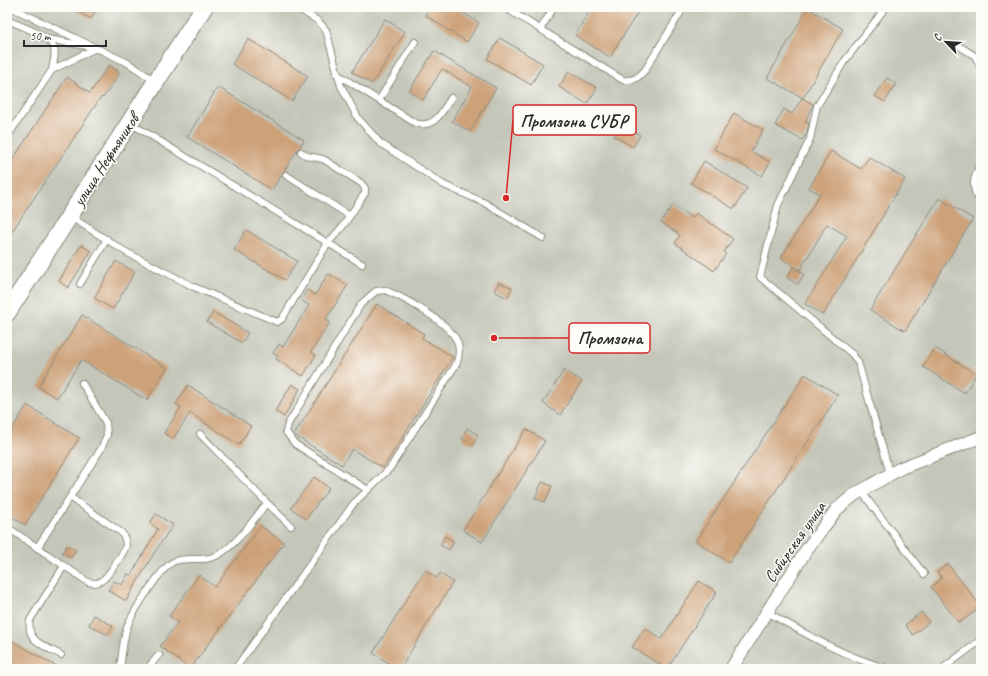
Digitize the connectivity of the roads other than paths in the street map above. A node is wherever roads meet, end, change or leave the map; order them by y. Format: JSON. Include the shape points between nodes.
{"nodes":[{"id":1,"x":10,"y":7,"type":"edge"},
{"id":2,"x":204,"y":7,"type":"edge"},
{"id":3,"x":296,"y":7,"type":"edge"},
{"id":4,"x":504,"y":7,"type":"edge"},
{"id":5,"x":554,"y":7,"type":"edge"},
{"id":6,"x":684,"y":7,"type":"edge"},
{"id":7,"x":886,"y":7,"type":"edge"},
{"id":8,"x":7,"y":20,"type":"edge"},
{"id":9,"x":541,"y":28,"type":"junction"},
{"id":10,"x":47,"y":39,"type":"junction"},
{"id":11,"x":415,"y":42,"type":"dead end"},
{"id":12,"x":959,"y":46,"type":"dead end"},
{"id":13,"x":96,"y":48,"type":"junction"},
{"id":14,"x":981,"y":68,"type":"edge"},
{"id":15,"x":52,"y":70,"type":"junction"},
{"id":16,"x":337,"y":74,"type":"junction"},
{"id":17,"x":157,"y":82,"type":"junction"},
{"id":18,"x":451,"y":98,"type":"dead end"},
{"id":19,"x":379,"y":100,"type":"junction"},
{"id":20,"x":130,"y":123,"type":"junction"},
{"id":21,"x":7,"y":137,"type":"edge"},
{"id":22,"x":301,"y":152,"type":"dead end"},
{"id":23,"x":981,"y":164,"type":"edge"},
{"id":24,"x":286,"y":175,"type":"dead end"},
{"id":25,"x":981,"y":201,"type":"edge"},
{"id":26,"x":70,"y":216,"type":"junction"},
{"id":27,"x":350,"y":216,"type":"junction"},
{"id":28,"x":543,"y":238,"type":"dead end"},
{"id":29,"x":107,"y":239,"type":"junction"},
{"id":30,"x":328,"y":243,"type":"junction"},
{"id":31,"x":362,"y":264,"type":"dead end"},
{"id":32,"x":80,"y":284,"type":"dead end"},
{"id":33,"x":7,"y":313,"type":"edge"},
{"id":34,"x":82,"y":383,"type":"dead end"},
{"id":35,"x":200,"y":434,"type":"dead end"},
{"id":36,"x":981,"y":437,"type":"edge"},
{"id":37,"x":890,"y":474,"type":"junction"},
{"id":38,"x":368,"y":490,"type":"junction"},
{"id":39,"x":861,"y":491,"type":"junction"},
{"id":40,"x":70,"y":497,"type":"junction"},
{"id":41,"x":267,"y":503,"type":"junction"},
{"id":42,"x":291,"y":526,"type":"dead end"},
{"id":43,"x":7,"y":527,"type":"edge"},
{"id":44,"x":36,"y":548,"type":"junction"},
{"id":45,"x":64,"y":566,"type":"junction"},
{"id":46,"x":924,"y":574,"type":"dead end"},
{"id":47,"x":767,"y":612,"type":"junction"},
{"id":48,"x":981,"y":640,"type":"edge"},
{"id":49,"x":61,"y":655,"type":"dead end"},
{"id":50,"x":159,"y":655,"type":"dead end"},
{"id":51,"x":120,"y":669,"type":"edge"},
{"id":52,"x":147,"y":669,"type":"edge"},
{"id":53,"x":235,"y":669,"type":"edge"},
{"id":54,"x":731,"y":669,"type":"edge"},
{"id":55,"x":889,"y":669,"type":"edge"},
{"id":56,"x":942,"y":669,"type":"edge"}],
"edges":[{"from":1,"to":13,"type":"lane"},
{"from":2,"to":17,"type":"street","name":"улица Нефтяников"},
{"from":3,"to":16,"type":"lane","via":[[323,25]]},
{"from":4,"to":9,"type":"lane"},
{"from":5,"to":9,"type":"lane"},
{"from":6,"to":9,"type":"lane","via":[[644,70],[638,78],[631,81],[623,80]]},
{"from":7,"to":37,"type":"lane","via":[[844,62],[817,106],[810,139],[778,205],[760,277],[858,362]]},
{"from":8,"to":10,"type":"lane"},
{"from":10,"to":13,"type":"lane"},
{"from":10,"to":15,"type":"lane","via":[[54,46]]},
{"from":11,"to":19,"type":"lane"},
{"from":12,"to":14,"type":"lane","via":[[975,56]]},
{"from":13,"to":15,"type":"lane"},
{"from":13,"to":17,"type":"lane"},
{"from":15,"to":21,"type":"lane"},
{"from":16,"to":19,"type":"lane"},
{"from":16,"to":28,"type":"lane","via":[[340,86],[358,118],[386,149],[444,185],[483,202]]},
{"from":17,"to":20,"type":"street","name":"улица Нефтяников"},
{"from":18,"to":19,"type":"lane","via":[[436,121],[422,125]]},
{"from":20,"to":26,"type":"street","name":"улица Нефтяников"},
{"from":20,"to":30,"type":"lane"},
{"from":22,"to":27,"type":"lane","via":[[323,159],[365,188]]},
{"from":23,"to":25,"type":"lane","via":[[975,174],[973,185]]},
{"from":24,"to":27,"type":"lane"},
{"from":26,"to":29,"type":"lane"},
{"from":26,"to":33,"type":"street","name":"улица Нефтяников"},
{"from":27,"to":30,"type":"lane"},
{"from":29,"to":30,"type":"lane","via":[[194,287],[277,322],[282,319]]},
{"from":29,"to":32,"type":"lane"},
{"from":30,"to":31,"type":"lane"},
{"from":34,"to":40,"type":"lane","via":[[106,423],[107,435],[101,449]]},
{"from":35,"to":41,"type":"lane"},
{"from":36,"to":37,"type":"street","name":"Сибирская улица"},
{"from":37,"to":39,"type":"street","name":"Сибирская улица"},
{"from":38,"to":38,"type":"lane","via":[[390,468],[460,354],[458,343],[447,328],[385,290],[376,290],[361,304],[288,424],[286,432],[295,444]]},
{"from":38,"to":53,"type":"lane","via":[[354,503]]},
{"from":39,"to":46,"type":"lane"},
{"from":39,"to":47,"type":"street","name":"Сибирская улица","via":[[837,509],[822,527]]},
{"from":40,"to":44,"type":"lane"},
{"from":40,"to":45,"type":"lane","via":[[122,533],[126,543],[107,576],[95,583],[88,582]]},
{"from":41,"to":42,"type":"lane"},
{"from":41,"to":51,"type":"lane","via":[[236,541],[218,555],[204,560],[175,561],[164,569],[131,619]]},
{"from":43,"to":44,"type":"lane"},
{"from":44,"to":45,"type":"lane"},
{"from":45,"to":49,"type":"lane","via":[[30,620],[29,628],[34,639]]},
{"from":47,"to":54,"type":"street","name":"Сибирская улица"},
{"from":47,"to":55,"type":"lane","via":[[844,654]]},
{"from":48,"to":56,"type":"lane"},
{"from":50,"to":52,"type":"lane"}]}
